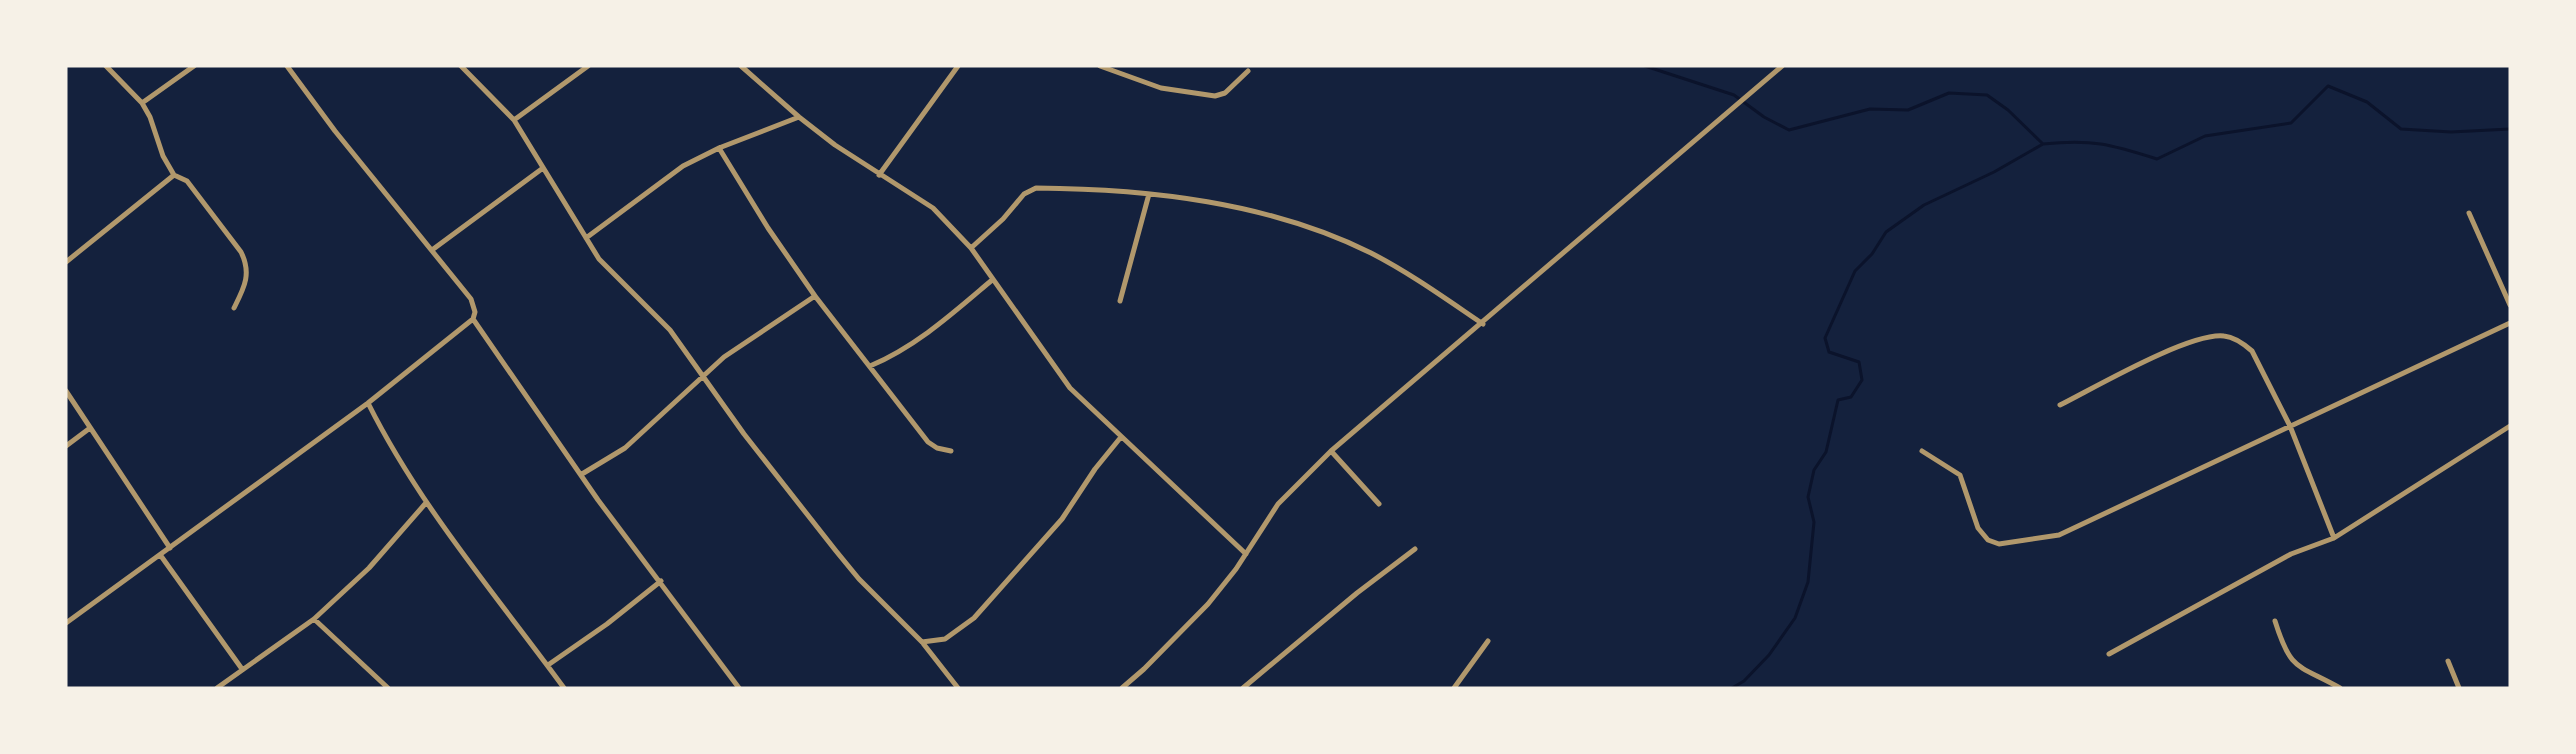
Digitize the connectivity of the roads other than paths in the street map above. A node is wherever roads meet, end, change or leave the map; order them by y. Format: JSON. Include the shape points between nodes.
{"nodes":[{"id":1,"x":106,"y":66,"type":"edge"},
{"id":2,"x":194,"y":66,"type":"edge"},
{"id":3,"x":287,"y":66,"type":"edge"},
{"id":4,"x":461,"y":66,"type":"edge"},
{"id":5,"x":588,"y":66,"type":"edge"},
{"id":6,"x":741,"y":66,"type":"edge"},
{"id":7,"x":958,"y":66,"type":"edge"},
{"id":8,"x":1100,"y":66,"type":"edge"},
{"id":9,"x":1782,"y":66,"type":"edge"},
{"id":10,"x":1248,"y":71,"type":"dead end"},
{"id":11,"x":142,"y":103,"type":"junction"},
{"id":12,"x":799,"y":117,"type":"junction"},
{"id":13,"x":514,"y":120,"type":"junction"},
{"id":14,"x":719,"y":148,"type":"junction"},
{"id":15,"x":543,"y":168,"type":"junction"},
{"id":16,"x":174,"y":175,"type":"junction"},
{"id":17,"x":879,"y":175,"type":"junction"},
{"id":18,"x":1149,"y":194,"type":"junction"},
{"id":19,"x":2469,"y":213,"type":"dead end"},
{"id":20,"x":586,"y":238,"type":"junction"},
{"id":21,"x":971,"y":248,"type":"junction"},
{"id":22,"x":432,"y":250,"type":"junction"},
{"id":23,"x":67,"y":258,"type":"edge"},
{"id":24,"x":992,"y":280,"type":"junction"},
{"id":25,"x":815,"y":296,"type":"junction"},
{"id":26,"x":1120,"y":301,"type":"dead end"},
{"id":27,"x":2510,"y":305,"type":"edge"},
{"id":28,"x":234,"y":308,"type":"dead end"},
{"id":29,"x":473,"y":319,"type":"junction"},
{"id":30,"x":2510,"y":323,"type":"edge"},
{"id":31,"x":1483,"y":324,"type":"junction"},
{"id":32,"x":870,"y":366,"type":"junction"},
{"id":33,"x":704,"y":376,"type":"junction"},
{"id":34,"x":66,"y":391,"type":"edge"},
{"id":35,"x":368,"y":403,"type":"junction"},
{"id":36,"x":2060,"y":405,"type":"dead end"},
{"id":37,"x":2290,"y":426,"type":"junction"},
{"id":38,"x":2510,"y":426,"type":"edge"},
{"id":39,"x":90,"y":428,"type":"junction"},
{"id":40,"x":1121,"y":437,"type":"junction"},
{"id":41,"x":66,"y":446,"type":"edge"},
{"id":42,"x":951,"y":451,"type":"dead end"},
{"id":43,"x":1331,"y":451,"type":"junction"},
{"id":44,"x":1922,"y":452,"type":"dead end"},
{"id":45,"x":582,"y":474,"type":"junction"},
{"id":46,"x":425,"y":504,"type":"junction"},
{"id":47,"x":1379,"y":504,"type":"dead end"},
{"id":48,"x":2334,"y":538,"type":"junction"},
{"id":49,"x":170,"y":548,"type":"junction"},
{"id":50,"x":1415,"y":549,"type":"dead end"},
{"id":51,"x":1246,"y":554,"type":"junction"},
{"id":52,"x":161,"y":556,"type":"junction"},
{"id":53,"x":661,"y":581,"type":"junction"},
{"id":54,"x":314,"y":619,"type":"junction"},
{"id":55,"x":2276,"y":621,"type":"dead end"},
{"id":56,"x":66,"y":623,"type":"edge"},
{"id":57,"x":1488,"y":641,"type":"dead end"},
{"id":58,"x":922,"y":642,"type":"junction"},
{"id":59,"x":2109,"y":654,"type":"dead end"},
{"id":60,"x":2448,"y":661,"type":"dead end"},
{"id":61,"x":548,"y":665,"type":"junction"},
{"id":62,"x":242,"y":669,"type":"junction"},
{"id":63,"x":217,"y":688,"type":"edge"},
{"id":64,"x":388,"y":688,"type":"edge"},
{"id":65,"x":564,"y":688,"type":"edge"},
{"id":66,"x":739,"y":688,"type":"edge"},
{"id":67,"x":958,"y":688,"type":"edge"},
{"id":68,"x":1122,"y":688,"type":"edge"},
{"id":69,"x":1243,"y":688,"type":"edge"},
{"id":70,"x":1454,"y":688,"type":"edge"},
{"id":71,"x":2340,"y":688,"type":"edge"},
{"id":72,"x":2459,"y":688,"type":"edge"}],
"edges":[{"from":1,"to":11,"type":"street"},
{"from":2,"to":11,"type":"street"},
{"from":3,"to":22,"type":"street"},
{"from":4,"to":13,"type":"street"},
{"from":5,"to":13,"type":"street"},
{"from":6,"to":12,"type":"street"},
{"from":7,"to":17,"type":"street"},
{"from":8,"to":10,"type":"street","via":[[1161,88],[1215,96],[1225,93]]},
{"from":9,"to":31,"type":"street"},
{"from":11,"to":16,"type":"street"},
{"from":12,"to":14,"type":"street"},
{"from":12,"to":17,"type":"street"},
{"from":13,"to":15,"type":"street"},
{"from":14,"to":20,"type":"street","via":[[683,166]]},
{"from":14,"to":25,"type":"street"},
{"from":15,"to":20,"type":"street"},
{"from":15,"to":22,"type":"street"},
{"from":16,"to":23,"type":"street","via":[[124,218]]},
{"from":16,"to":28,"type":"street","via":[[187,181],[247,265],[246,284]]},
{"from":17,"to":21,"type":"street","via":[[933,208]]},
{"from":18,"to":21,"type":"street","via":[[1036,188],[1024,194]]},
{"from":18,"to":26,"type":"street"},
{"from":18,"to":31,"type":"street","via":[[1178,195],[1263,214],[1350,244],[1419,280]]},
{"from":19,"to":27,"type":"street"},
{"from":20,"to":33,"type":"street","via":[[599,259],[670,330]]},
{"from":21,"to":24,"type":"street"},
{"from":22,"to":29,"type":"street","via":[[471,298],[476,312]]},
{"from":24,"to":32,"type":"street","via":[[923,338]]},
{"from":24,"to":40,"type":"street","via":[[1070,388]]},
{"from":25,"to":32,"type":"street"},
{"from":25,"to":33,"type":"street","via":[[724,357]]},
{"from":29,"to":35,"type":"street"},
{"from":29,"to":45,"type":"street"},
{"from":30,"to":37,"type":"street"},
{"from":31,"to":43,"type":"street"},
{"from":32,"to":42,"type":"street","via":[[928,442]]},
{"from":33,"to":45,"type":"street","via":[[625,447]]},
{"from":33,"to":58,"type":"street","via":[[836,551]]},
{"from":34,"to":39,"type":"street"},
{"from":35,"to":46,"type":"street"},
{"from":35,"to":49,"type":"street"},
{"from":36,"to":37,"type":"street","via":[[2160,354],[2210,336],[2226,336],[2252,351]]},
{"from":37,"to":44,"type":"street","via":[[2059,535],[1999,544],[1988,540],[1978,528],[1960,475]]},
{"from":37,"to":48,"type":"street"},
{"from":38,"to":48,"type":"street"},
{"from":39,"to":41,"type":"street"},
{"from":39,"to":49,"type":"street"},
{"from":40,"to":51,"type":"street"},
{"from":40,"to":58,"type":"street","via":[[1062,519],[974,618],[945,639]]},
{"from":43,"to":47,"type":"street"},
{"from":43,"to":51,"type":"street","via":[[1278,504]]},
{"from":45,"to":53,"type":"street"},
{"from":46,"to":54,"type":"street","via":[[369,568]]},
{"from":46,"to":61,"type":"street"},
{"from":48,"to":59,"type":"street","via":[[2291,554]]},
{"from":49,"to":52,"type":"street"},
{"from":50,"to":69,"type":"street"},
{"from":51,"to":68,"type":"street","via":[[1208,604]]},
{"from":52,"to":56,"type":"street"},
{"from":52,"to":62,"type":"street"},
{"from":53,"to":61,"type":"street"},
{"from":53,"to":66,"type":"street"},
{"from":54,"to":62,"type":"street"},
{"from":54,"to":64,"type":"street"},
{"from":55,"to":71,"type":"street","via":[[2284,650],[2293,663]]},
{"from":57,"to":70,"type":"street"},
{"from":58,"to":67,"type":"street"},
{"from":60,"to":72,"type":"street"},
{"from":61,"to":65,"type":"street"},
{"from":62,"to":63,"type":"street"}]}
